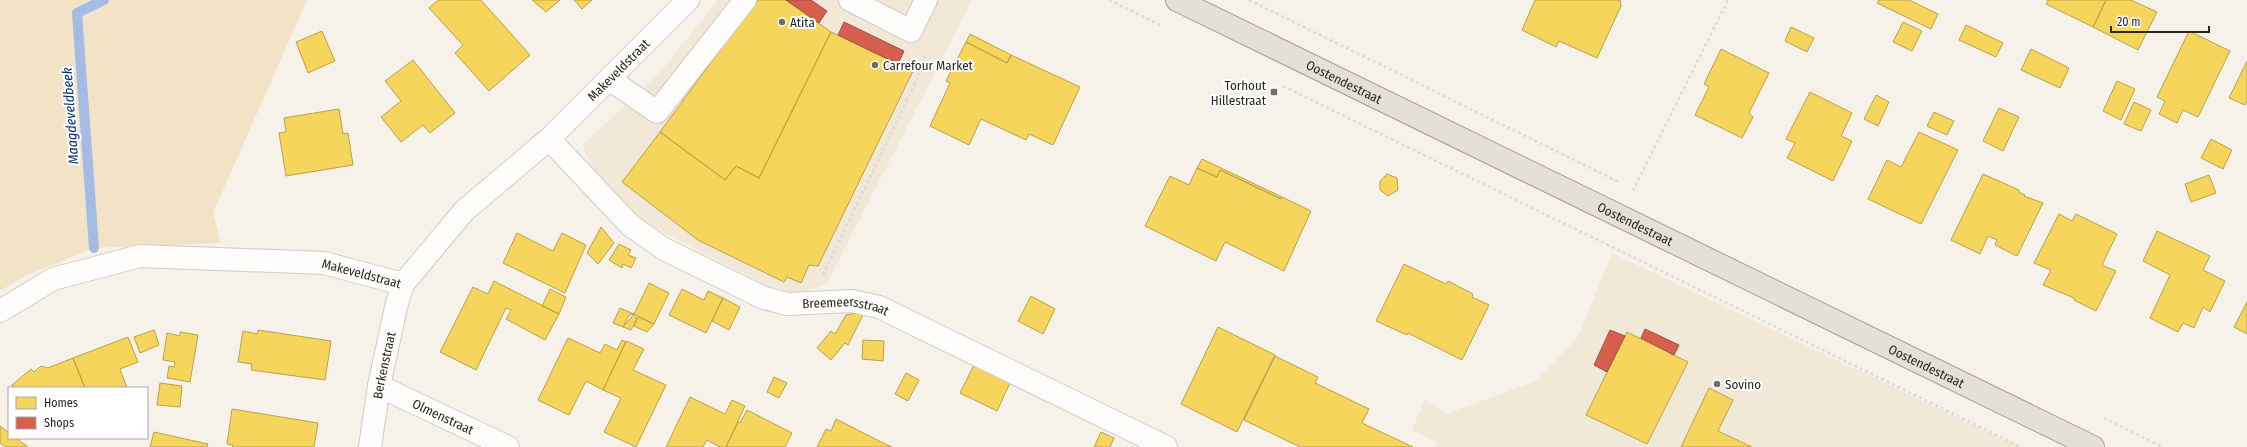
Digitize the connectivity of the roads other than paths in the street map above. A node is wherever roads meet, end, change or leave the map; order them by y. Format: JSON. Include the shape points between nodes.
{"nodes":[{"id":1,"x":688,"y":0,"type":"edge"},
{"id":2,"x":745,"y":0,"type":"edge"},
{"id":3,"x":850,"y":0,"type":"edge"},
{"id":4,"x":926,"y":0,"type":"edge"},
{"id":5,"x":1177,"y":0,"type":"edge"},
{"id":6,"x":609,"y":79,"type":"junction"},
{"id":7,"x":549,"y":139,"type":"junction"},
{"id":8,"x":404,"y":284,"type":"junction"},
{"id":9,"x":0,"y":311,"type":"edge"},
{"id":10,"x":379,"y":386,"type":"junction"},
{"id":11,"x":370,"y":447,"type":"edge"},
{"id":12,"x":508,"y":447,"type":"edge"},
{"id":13,"x":1166,"y":447,"type":"edge"},
{"id":14,"x":2093,"y":447,"type":"edge"}],
"edges":[{"from":1,"to":6,"type":"street","name":"Makeveldstraat"},
{"from":2,"to":6,"type":"street","via":[[657,112]]},
{"from":3,"to":4,"type":"street","via":[[911,31]]},
{"from":5,"to":14,"type":"main road","name":"Oostendestraat"},
{"from":6,"to":7,"type":"street","name":"Makeveldstraat"},
{"from":7,"to":8,"type":"street","name":"Makeveldstraat","via":[[464,211]]},
{"from":7,"to":13,"type":"street","name":"Breemeersstraat","via":[[630,225],[664,249],[764,298],[787,304],[852,300],[879,307]]},
{"from":8,"to":9,"type":"street","name":"Makeveldstraat","via":[[324,263],[140,256],[52,279]]},
{"from":8,"to":10,"type":"street","name":"Berkenstraat","via":[[396,307]]},
{"from":10,"to":11,"type":"street","name":"Berkenstraat"},
{"from":10,"to":12,"type":"street","name":"Olmenstraat"}]}
